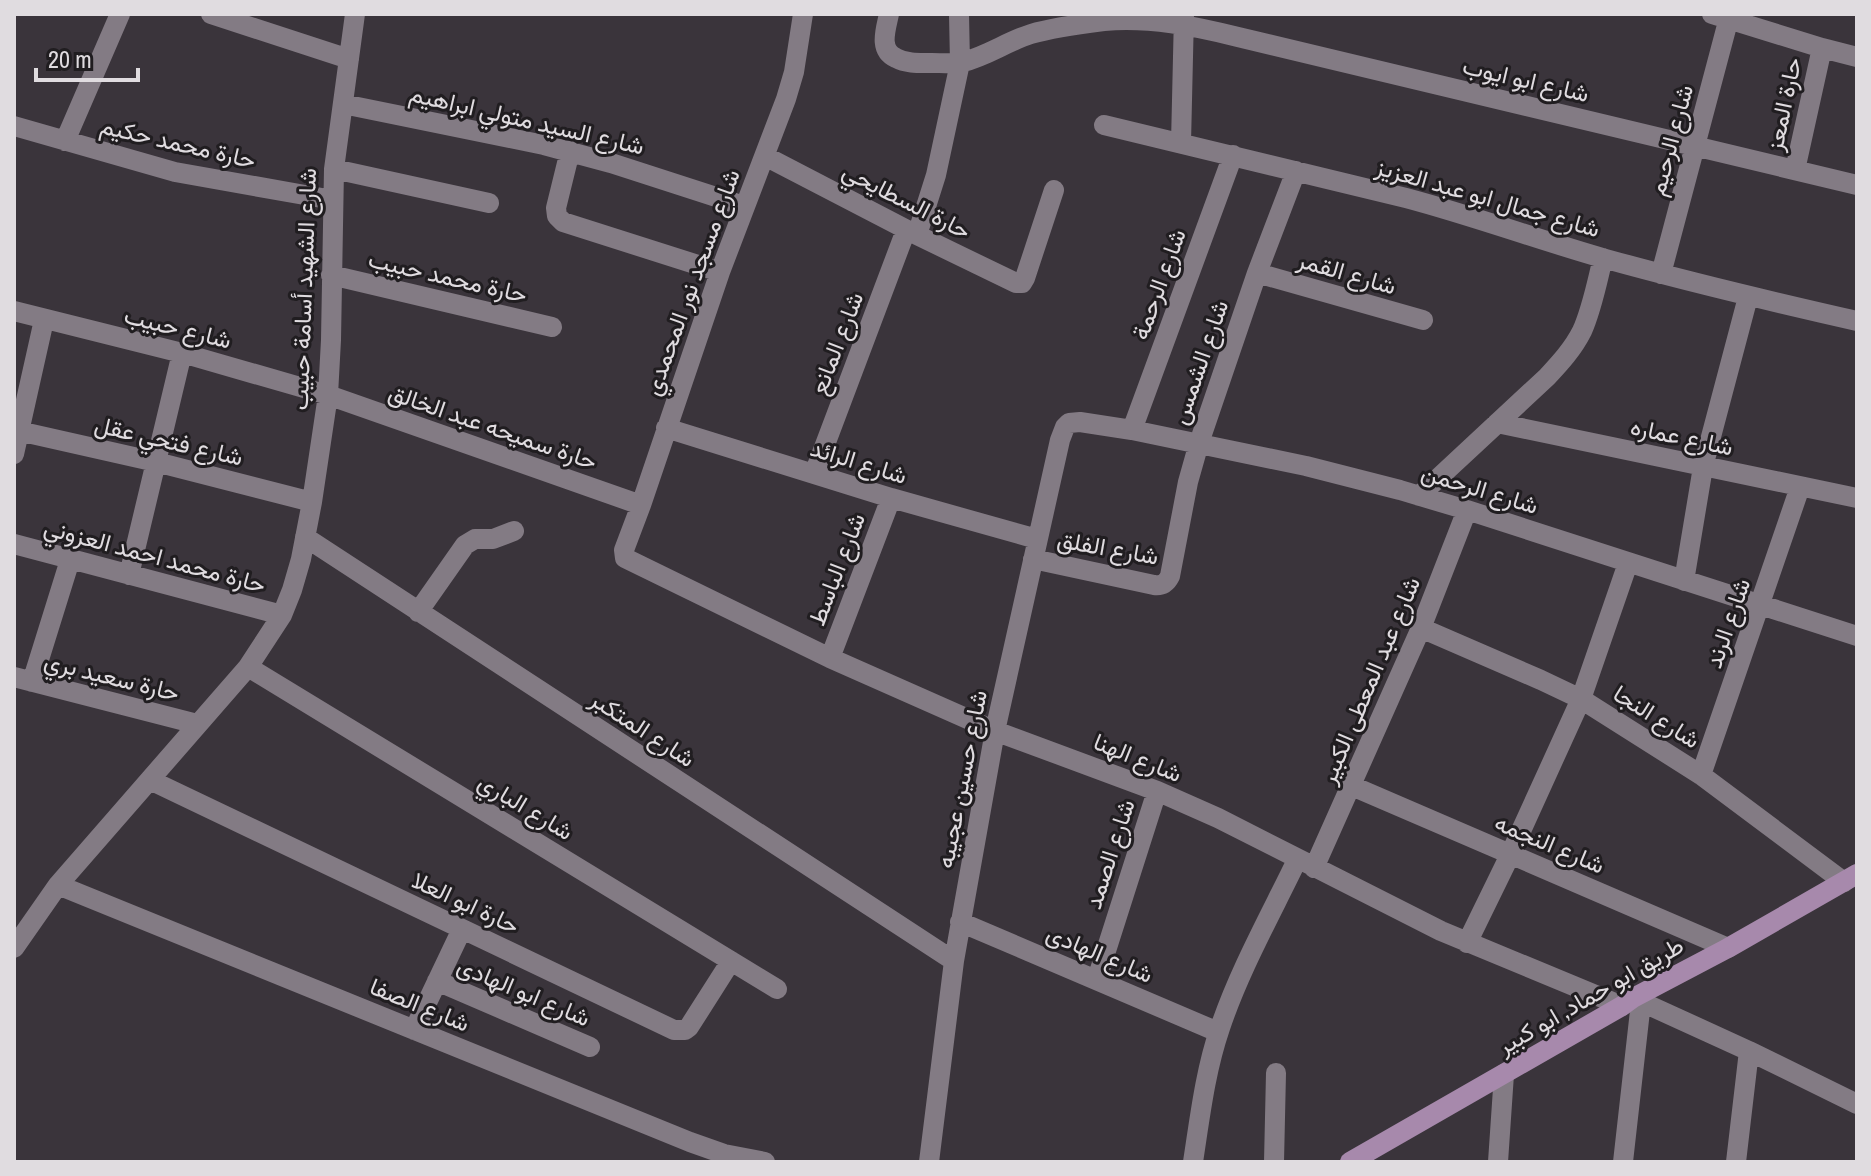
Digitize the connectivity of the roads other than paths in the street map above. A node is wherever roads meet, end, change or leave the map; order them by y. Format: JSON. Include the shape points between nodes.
{"nodes":[{"id":1,"x":120,"y":14,"type":"edge"},
{"id":2,"x":211,"y":14,"type":"edge"},
{"id":3,"x":355,"y":14,"type":"edge"},
{"id":4,"x":889,"y":14,"type":"edge"},
{"id":5,"x":959,"y":14,"type":"edge"},
{"id":6,"x":799,"y":15,"type":"edge"},
{"id":7,"x":1724,"y":16,"type":"edge"},
{"id":8,"x":1184,"y":19,"type":"edge"},
{"id":9,"x":1822,"y":48,"type":"junction"},
{"id":10,"x":1857,"y":57,"type":"edge"},
{"id":11,"x":349,"y":59,"type":"junction"},
{"id":12,"x":960,"y":63,"type":"junction"},
{"id":13,"x":343,"y":104,"type":"junction"},
{"id":14,"x":1104,"y":125,"type":"dead end"},
{"id":15,"x":14,"y":126,"type":"edge"},
{"id":16,"x":65,"y":141,"type":"junction"},
{"id":17,"x":1181,"y":143,"type":"junction"},
{"id":18,"x":1694,"y":146,"type":"junction"},
{"id":19,"x":570,"y":151,"type":"junction"},
{"id":20,"x":1233,"y":155,"type":"junction"},
{"id":21,"x":765,"y":156,"type":"junction"},
{"id":22,"x":334,"y":169,"type":"junction"},
{"id":23,"x":1795,"y":170,"type":"junction"},
{"id":24,"x":1296,"y":171,"type":"junction"},
{"id":25,"x":1857,"y":185,"type":"edge"},
{"id":26,"x":1054,"y":190,"type":"dead end"},
{"id":27,"x":333,"y":200,"type":"junction"},
{"id":28,"x":489,"y":203,"type":"dead end"},
{"id":29,"x":744,"y":206,"type":"junction"},
{"id":30,"x":912,"y":232,"type":"junction"},
{"id":31,"x":1603,"y":258,"type":"junction"},
{"id":32,"x":720,"y":272,"type":"junction"},
{"id":33,"x":1257,"y":273,"type":"junction"},
{"id":34,"x":1661,"y":274,"type":"junction"},
{"id":35,"x":331,"y":275,"type":"junction"},
{"id":36,"x":1748,"y":297,"type":"junction"},
{"id":37,"x":14,"y":311,"type":"edge"},
{"id":38,"x":44,"y":320,"type":"junction"},
{"id":39,"x":1423,"y":320,"type":"dead end"},
{"id":40,"x":1857,"y":321,"type":"edge"},
{"id":41,"x":552,"y":327,"type":"dead end"},
{"id":42,"x":182,"y":353,"type":"junction"},
{"id":43,"x":328,"y":395,"type":"junction"},
{"id":44,"x":1080,"y":422,"type":"joint"},
{"id":45,"x":1497,"y":423,"type":"junction"},
{"id":46,"x":666,"y":428,"type":"junction"},
{"id":47,"x":1132,"y":430,"type":"junction"},
{"id":48,"x":16,"y":431,"type":"edge"},
{"id":49,"x":1199,"y":443,"type":"junction"},
{"id":50,"x":14,"y":454,"type":"edge"},
{"id":51,"x":156,"y":462,"type":"junction"},
{"id":52,"x":1703,"y":467,"type":"junction"},
{"id":53,"x":814,"y":474,"type":"junction"},
{"id":54,"x":1800,"y":487,"type":"junction"},
{"id":55,"x":1419,"y":496,"type":"junction"},
{"id":56,"x":891,"y":498,"type":"junction"},
{"id":57,"x":1857,"y":498,"type":"edge"},
{"id":58,"x":312,"y":502,"type":"junction"},
{"id":59,"x":641,"y":505,"type":"junction"},
{"id":60,"x":1467,"y":510,"type":"junction"},
{"id":61,"x":514,"y":531,"type":"dead end"},
{"id":62,"x":305,"y":537,"type":"junction"},
{"id":63,"x":14,"y":544,"type":"edge"},
{"id":64,"x":1035,"y":549,"type":"junction"},
{"id":65,"x":70,"y":560,"type":"junction"},
{"id":66,"x":633,"y":562,"type":"joint"},
{"id":67,"x":1628,"y":563,"type":"junction"},
{"id":68,"x":129,"y":575,"type":"junction"},
{"id":69,"x":1170,"y":576,"type":"joint"},
{"id":70,"x":1684,"y":581,"type":"junction"},
{"id":71,"x":1761,"y":605,"type":"junction"},
{"id":72,"x":418,"y":612,"type":"junction"},
{"id":73,"x":282,"y":615,"type":"junction"},
{"id":74,"x":1421,"y":628,"type":"junction"},
{"id":75,"x":1857,"y":636,"type":"edge"},
{"id":76,"x":830,"y":658,"type":"junction"},
{"id":77,"x":248,"y":667,"type":"junction"},
{"id":78,"x":23,"y":680,"type":"edge"},
{"id":79,"x":1581,"y":699,"type":"junction"},
{"id":80,"x":197,"y":724,"type":"junction"},
{"id":81,"x":995,"y":731,"type":"junction"},
{"id":82,"x":1701,"y":775,"type":"junction"},
{"id":83,"x":150,"y":780,"type":"junction"},
{"id":84,"x":1352,"y":786,"type":"junction"},
{"id":85,"x":1157,"y":791,"type":"junction"},
{"id":86,"x":1510,"y":855,"type":"junction"},
{"id":87,"x":1306,"y":864,"type":"junction"},
{"id":88,"x":1851,"y":878,"type":"edge"},
{"id":89,"x":58,"y":885,"type":"junction"},
{"id":90,"x":960,"y":922,"type":"junction"},
{"id":91,"x":462,"y":929,"type":"junction"},
{"id":92,"x":1467,"y":943,"type":"junction"},
{"id":93,"x":14,"y":948,"type":"edge"},
{"id":94,"x":1728,"y":948,"type":"junction"},
{"id":95,"x":731,"y":961,"type":"junction"},
{"id":96,"x":954,"y":961,"type":"junction"},
{"id":97,"x":1097,"y":979,"type":"junction"},
{"id":98,"x":437,"y":981,"type":"junction"},
{"id":99,"x":777,"y":989,"type":"dead end"},
{"id":100,"x":1632,"y":1002,"type":"junction"},
{"id":101,"x":414,"y":1030,"type":"junction"},
{"id":102,"x":1218,"y":1032,"type":"junction"},
{"id":103,"x":590,"y":1047,"type":"dead end"},
{"id":104,"x":1749,"y":1051,"type":"junction"},
{"id":105,"x":1276,"y":1073,"type":"dead end"},
{"id":106,"x":1504,"y":1074,"type":"junction"},
{"id":107,"x":1857,"y":1104,"type":"edge"},
{"id":108,"x":765,"y":1162,"type":"edge"},
{"id":109,"x":929,"y":1162,"type":"edge"},
{"id":110,"x":1193,"y":1162,"type":"edge"},
{"id":111,"x":1274,"y":1162,"type":"edge"},
{"id":112,"x":1350,"y":1162,"type":"edge"},
{"id":113,"x":1498,"y":1162,"type":"edge"},
{"id":114,"x":1623,"y":1162,"type":"edge"},
{"id":115,"x":1736,"y":1162,"type":"edge"}],
"edges":[{"from":1,"to":16,"type":"street"},
{"from":2,"to":11,"type":"street"},
{"from":3,"to":11,"type":"street","name":"شارع الشهيد أسامة حبيب"},
{"from":4,"to":12,"type":"street","via":[[884,40],[890,55],[913,63]]},
{"from":5,"to":12,"type":"street","name":"شارع المانع"},
{"from":6,"to":21,"type":"street","name":"شارع مسجد نور المحمدي","via":[[794,72]]},
{"from":7,"to":9,"type":"street"},
{"from":7,"to":18,"type":"street","name":"شارع الرحيم"},
{"from":8,"to":12,"type":"street","name":"شارع ابو ايوب","via":[[1129,19],[1048,30]]},
{"from":8,"to":17,"type":"street"},
{"from":8,"to":18,"type":"street","name":"شارع ابو ايوب"},
{"from":9,"to":10,"type":"street"},
{"from":9,"to":23,"type":"street","name":"حارة المعز"},
{"from":11,"to":13,"type":"street","name":"شارع الشهيد أسامة حبيب"},
{"from":12,"to":30,"type":"street","name":"شارع المانع","via":[[936,175]]},
{"from":13,"to":19,"type":"street","name":"شارع السيد متولي ابراهيم"},
{"from":13,"to":22,"type":"street","name":"شارع الشهيد أسامة حبيب"},
{"from":14,"to":17,"type":"street","name":"شارع جمال ابو عبد العزيز"},
{"from":15,"to":16,"type":"street","name":"حارة محمد حكيم"},
{"from":16,"to":27,"type":"street","name":"حارة محمد حكيم","via":[[175,172]]},
{"from":17,"to":20,"type":"street","name":"شارع جمال ابو عبد العزيز"},
{"from":18,"to":23,"type":"street","name":"شارع ابو ايوب"},
{"from":18,"to":34,"type":"street","name":"شارع الرحيم"},
{"from":19,"to":29,"type":"street","name":"شارع السيد متولي ابراهيم"},
{"from":19,"to":32,"type":"street","via":[[556,208],[563,222]]},
{"from":20,"to":24,"type":"street","name":"شارع جمال ابو عبد العزيز"},
{"from":20,"to":47,"type":"street","name":"شارع الرحمة"},
{"from":21,"to":29,"type":"street","name":"شارع مسجد نور المحمدي"},
{"from":21,"to":30,"type":"street","name":"حارة السطايحي"},
{"from":22,"to":27,"type":"street","name":"شارع الشهيد أسامة حبيب"},
{"from":22,"to":28,"type":"street"},
{"from":23,"to":25,"type":"street","name":"شارع ابو ايوب"},
{"from":24,"to":31,"type":"street","name":"شارع جمال ابو عبد العزيز","via":[[1455,211]]},
{"from":24,"to":33,"type":"street","name":"شارع الشمس"},
{"from":26,"to":30,"type":"street","name":"حارة السطايحي","via":[[1022,283]]},
{"from":27,"to":35,"type":"street","name":"شارع الشهيد أسامة حبيب"},
{"from":29,"to":32,"type":"street","name":"شارع مسجد نور المحمدي"},
{"from":30,"to":53,"type":"street","name":"شارع المانع"},
{"from":31,"to":34,"type":"street","name":"شارع جمال ابو عبد العزيز"},
{"from":31,"to":45,"type":"street","via":[[1582,331],[1567,356]]},
{"from":32,"to":46,"type":"street","name":"شارع مسجد نور المحمدي"},
{"from":33,"to":39,"type":"street","name":"شارع القمر"},
{"from":33,"to":49,"type":"street","name":"شارع الشمس"},
{"from":34,"to":36,"type":"street","name":"شارع جمال ابو عبد العزيز"},
{"from":35,"to":41,"type":"street","name":"حارة محمد حبيب"},
{"from":35,"to":43,"type":"street","name":"شارع الشهيد أسامة حبيب"},
{"from":36,"to":40,"type":"street","name":"شارع جمال ابو عبد العزيز"},
{"from":36,"to":52,"type":"street"},
{"from":37,"to":38,"type":"street","name":"شارع حبيب"},
{"from":38,"to":42,"type":"street","name":"شارع حبيب"},
{"from":38,"to":48,"type":"street"},
{"from":42,"to":43,"type":"street","name":"شارع حبيب"},
{"from":42,"to":51,"type":"street"},
{"from":43,"to":58,"type":"street","name":"شارع الشهيد أسامة حبيب"},
{"from":43,"to":59,"type":"street","name":"حارة سميحه عبد الخالق"},
{"from":44,"to":47,"type":"street","name":"شارع الرحمن"},
{"from":44,"to":64,"type":"street","name":"شارع حسين عجيبه","via":[[1069,423],[1061,433]]},
{"from":45,"to":52,"type":"street","name":"شارع عماره"},
{"from":45,"to":55,"type":"street"},
{"from":46,"to":53,"type":"street","name":"شارع الرائد"},
{"from":46,"to":59,"type":"street","name":"شارع مسجد نور المحمدي"},
{"from":47,"to":49,"type":"street","name":"شارع الرحمن"},
{"from":48,"to":50,"type":"street"},
{"from":48,"to":51,"type":"street","name":"شارع فتحي عقل"},
{"from":49,"to":55,"type":"street","name":"شارع الرحمن"},
{"from":49,"to":69,"type":"street","name":"شارع الشمس"},
{"from":51,"to":58,"type":"street","name":"شارع فتحي عقل"},
{"from":51,"to":68,"type":"street"},
{"from":52,"to":54,"type":"street","name":"شارع عماره"},
{"from":52,"to":70,"type":"street"},
{"from":53,"to":56,"type":"street","name":"شارع الرائد"},
{"from":54,"to":57,"type":"street","name":"شارع عماره"},
{"from":54,"to":71,"type":"street","name":"شارع الرند"},
{"from":55,"to":60,"type":"street","name":"شارع الرحمن"},
{"from":56,"to":64,"type":"street","name":"شارع الرائد"},
{"from":56,"to":76,"type":"street","name":"شارع الباسط"},
{"from":58,"to":62,"type":"street","name":"شارع الشهيد أسامة حبيب"},
{"from":59,"to":66,"type":"street","name":"شارع مسجد نور المحمدي","via":[[624,550]]},
{"from":60,"to":67,"type":"street","name":"شارع الرحمن"},
{"from":60,"to":74,"type":"street","name":"شارع عبد المعطى الكبير"},
{"from":61,"to":72,"type":"street","via":[[465,545]]},
{"from":62,"to":72,"type":"street","name":"شارع المتكبر"},
{"from":62,"to":73,"type":"street","name":"شارع الشهيد أسامة حبيب"},
{"from":63,"to":65,"type":"street","name":"حارة محمد احمد العزوني"},
{"from":64,"to":69,"type":"street","name":"شارع الفلق","via":[[1159,585]]},
{"from":64,"to":81,"type":"street","name":"شارع حسين عجيبه"},
{"from":65,"to":68,"type":"street","name":"حارة محمد احمد العزوني"},
{"from":65,"to":78,"type":"street"},
{"from":66,"to":76,"type":"street","name":"شارع الهنا"},
{"from":67,"to":70,"type":"street","name":"شارع الرحمن"},
{"from":67,"to":79,"type":"street"},
{"from":68,"to":73,"type":"street","name":"حارة محمد احمد العزوني"},
{"from":70,"to":71,"type":"street","name":"شارع الرحمن"},
{"from":71,"to":75,"type":"street","name":"شارع الرحمن"},
{"from":71,"to":82,"type":"street","name":"شارع الرند"},
{"from":72,"to":96,"type":"street","name":"شارع المتكبر"},
{"from":73,"to":77,"type":"street","name":"شارع الشهيد أسامة حبيب"},
{"from":74,"to":79,"type":"street","name":"شارع النجا"},
{"from":74,"to":84,"type":"street","name":"شارع عبد المعطى الكبير"},
{"from":76,"to":81,"type":"street","name":"شارع الهنا"},
{"from":77,"to":80,"type":"street","name":"شارع الشهيد أسامة حبيب"},
{"from":77,"to":95,"type":"street","name":"شارع الباري"},
{"from":78,"to":80,"type":"street","name":"حارة سعيد بري"},
{"from":79,"to":82,"type":"street","name":"شارع النجا"},
{"from":79,"to":86,"type":"street"},
{"from":80,"to":83,"type":"street","name":"شارع الشهيد أسامة حبيب"},
{"from":81,"to":85,"type":"street","name":"شارع الهنا"},
{"from":81,"to":90,"type":"street","name":"شارع حسين عجيبه"},
{"from":82,"to":88,"type":"street","name":"شارع النجا"},
{"from":83,"to":89,"type":"street","name":"شارع الشهيد أسامة حبيب"},
{"from":83,"to":91,"type":"street","name":"حارة ابو العلا"},
{"from":84,"to":86,"type":"street","name":"شارع النجمه"},
{"from":84,"to":87,"type":"street","name":"شارع عبد المعطى الكبير"},
{"from":85,"to":87,"type":"street","name":"شارع الهنا"},
{"from":85,"to":97,"type":"street","name":"شارع الصمد"},
{"from":86,"to":92,"type":"street"},
{"from":86,"to":94,"type":"street","name":"شارع النجمه"},
{"from":87,"to":92,"type":"street","name":"شارع الهنا"},
{"from":87,"to":102,"type":"street","name":"شارع عبد المعطى الكبير","via":[[1232,995]]},
{"from":88,"to":94,"type":"main road","name":"طريق ابو حماد, ابو كبير"},
{"from":89,"to":93,"type":"street","name":"شارع الشهيد أسامة حبيب"},
{"from":89,"to":101,"type":"street","name":"شارع الصفا"},
{"from":90,"to":96,"type":"street","name":"شارع حسين عجيبه"},
{"from":90,"to":97,"type":"street","name":"شارع الهادى"},
{"from":91,"to":95,"type":"street","name":"حارة ابو العلا","via":[[679,1031],[689,1027]]},
{"from":91,"to":98,"type":"street"},
{"from":92,"to":100,"type":"street","name":"شارع الهنا"},
{"from":94,"to":100,"type":"main road","name":"طريق ابو حماد, ابو كبير"},
{"from":95,"to":99,"type":"street","name":"شارع الباري"},
{"from":96,"to":109,"type":"street","name":"شارع حسين عجيبه"},
{"from":97,"to":102,"type":"street","name":"شارع الهادى"},
{"from":98,"to":101,"type":"street"},
{"from":98,"to":103,"type":"street","name":"شارع ابو الهادى"},
{"from":100,"to":104,"type":"street","name":"شارع الهنا"},
{"from":100,"to":106,"type":"main road","name":"طريق ابو حماد, ابو كبير"},
{"from":100,"to":114,"type":"street"},
{"from":101,"to":108,"type":"street","name":"شارع الصفا","via":[[690,1142]]},
{"from":102,"to":110,"type":"street","name":"شارع عبد المعطى الكبير"},
{"from":104,"to":107,"type":"street","name":"شارع الهنا"},
{"from":104,"to":115,"type":"street"},
{"from":105,"to":111,"type":"street"},
{"from":106,"to":112,"type":"main road","name":"طريق ابو حماد, ابو كبير"},
{"from":106,"to":113,"type":"street"}]}
